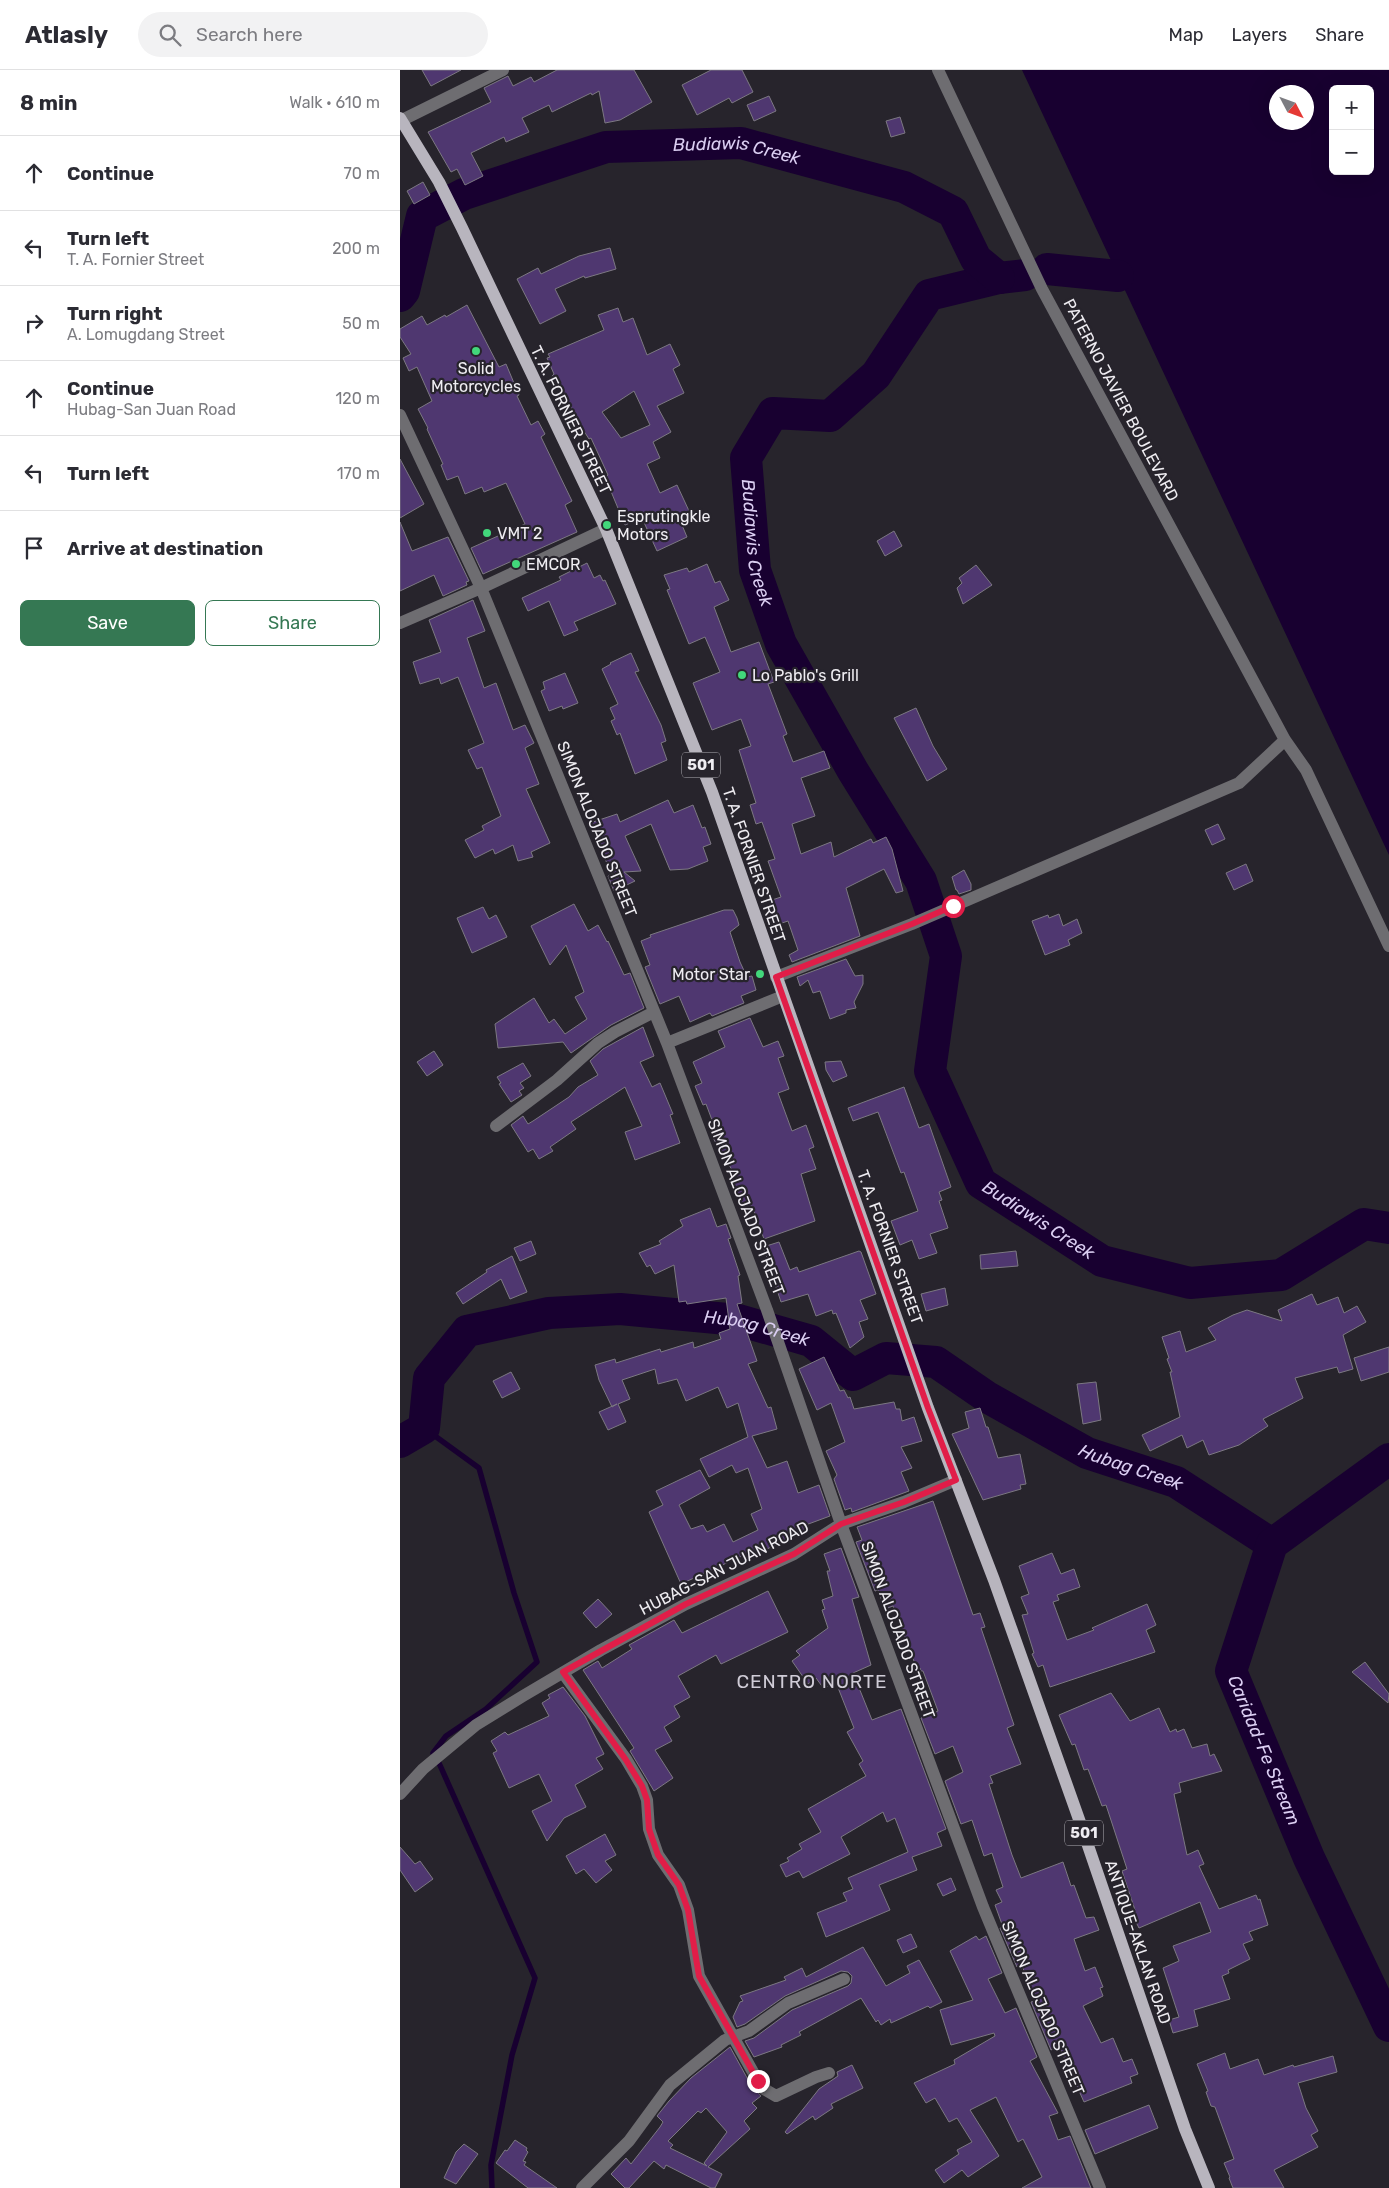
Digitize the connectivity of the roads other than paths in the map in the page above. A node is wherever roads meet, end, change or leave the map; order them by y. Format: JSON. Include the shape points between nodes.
{"nodes":[{"id":1,"x":503,"y":70,"type":"edge"},
{"id":2,"x":938,"y":70,"type":"edge"},
{"id":3,"x":400,"y":120,"type":"edge"},
{"id":4,"x":400,"y":415,"type":"edge"},
{"id":5,"x":606,"y":529,"type":"junction"},
{"id":6,"x":481,"y":588,"type":"junction"},
{"id":7,"x":400,"y":623,"type":"edge"},
{"id":8,"x":1284,"y":740,"type":"junction"},
{"id":9,"x":1389,"y":946,"type":"edge"},
{"id":10,"x":776,"y":977,"type":"junction"},
{"id":11,"x":783,"y":996,"type":"junction"},
{"id":12,"x":654,"y":1012,"type":"junction"},
{"id":13,"x":667,"y":1043,"type":"junction"},
{"id":14,"x":496,"y":1126,"type":"dead end"},
{"id":15,"x":956,"y":1480,"type":"junction"},
{"id":16,"x":841,"y":1524,"type":"junction"},
{"id":17,"x":563,"y":1672,"type":"junction"},
{"id":18,"x":400,"y":1794,"type":"edge"},
{"id":19,"x":844,"y":1979,"type":"dead end"},
{"id":20,"x":734,"y":2038,"type":"junction"},
{"id":21,"x":829,"y":2073,"type":"dead end"},
{"id":22,"x":582,"y":2188,"type":"edge"},
{"id":23,"x":1100,"y":2188,"type":"edge"},
{"id":24,"x":1209,"y":2188,"type":"edge"}],
"edges":[{"from":1,"to":3,"type":"street"},
{"from":2,"to":8,"type":"street","name":"PATERNO JAVIER BOULEVARD","via":[[1042,289]]},
{"from":3,"to":5,"type":"main road","name":"T. A. FORNIER STREET","number":"501","via":[[439,182]]},
{"from":4,"to":6,"type":"street","name":"SIMON ALOJADO STREET"},
{"from":5,"to":6,"type":"street"},
{"from":5,"to":10,"type":"main road","name":"T. A. FORNIER STREET","number":"501","via":[[712,792]]},
{"from":6,"to":7,"type":"street"},
{"from":6,"to":12,"type":"street","name":"SIMON ALOJADO STREET"},
{"from":8,"to":9,"type":"street","name":"PATERNO JAVIER BOULEVARD","via":[[1306,770]]},
{"from":8,"to":10,"type":"street","via":[[1238,783],[912,924]]},
{"from":10,"to":11,"type":"main road","name":"T. A. FORNIER STREET","number":"501"},
{"from":11,"to":13,"type":"street"},
{"from":11,"to":15,"type":"main road","name":"T. A. FORNIER STREET","number":"501"},
{"from":12,"to":13,"type":"street","name":"SIMON ALOJADO STREET"},
{"from":12,"to":14,"type":"street","via":[[598,1043],[557,1080]]},
{"from":13,"to":16,"type":"street","name":"SIMON ALOJADO STREET","via":[[767,1310]]},
{"from":15,"to":16,"type":"street","name":"HUBAG-SAN JUAN ROAD"},
{"from":15,"to":24,"type":"main road","name":"ANTIQUE-AKLAN ROAD","number":"501","via":[[994,1580],[1185,2129]]},
{"from":16,"to":17,"type":"street","name":"HUBAG-SAN JUAN ROAD","via":[[794,1554],[686,1604]]},
{"from":16,"to":23,"type":"street","name":"SIMON ALOJADO STREET","via":[[983,1907]]},
{"from":17,"to":18,"type":"street","name":"HUBAG-SAN JUAN ROAD","via":[[476,1725],[423,1769]]},
{"from":17,"to":20,"type":"street","via":[[642,1786],[647,1800],[649,1829],[658,1855],[679,1885],[688,1910],[699,1976]]},
{"from":19,"to":20,"type":"street","via":[[788,2003],[749,2032]]},
{"from":20,"to":21,"type":"street","via":[[758,2081],[776,2096]]},
{"from":20,"to":22,"type":"street","via":[[725,2040],[670,2086],[629,2141]]}]}
